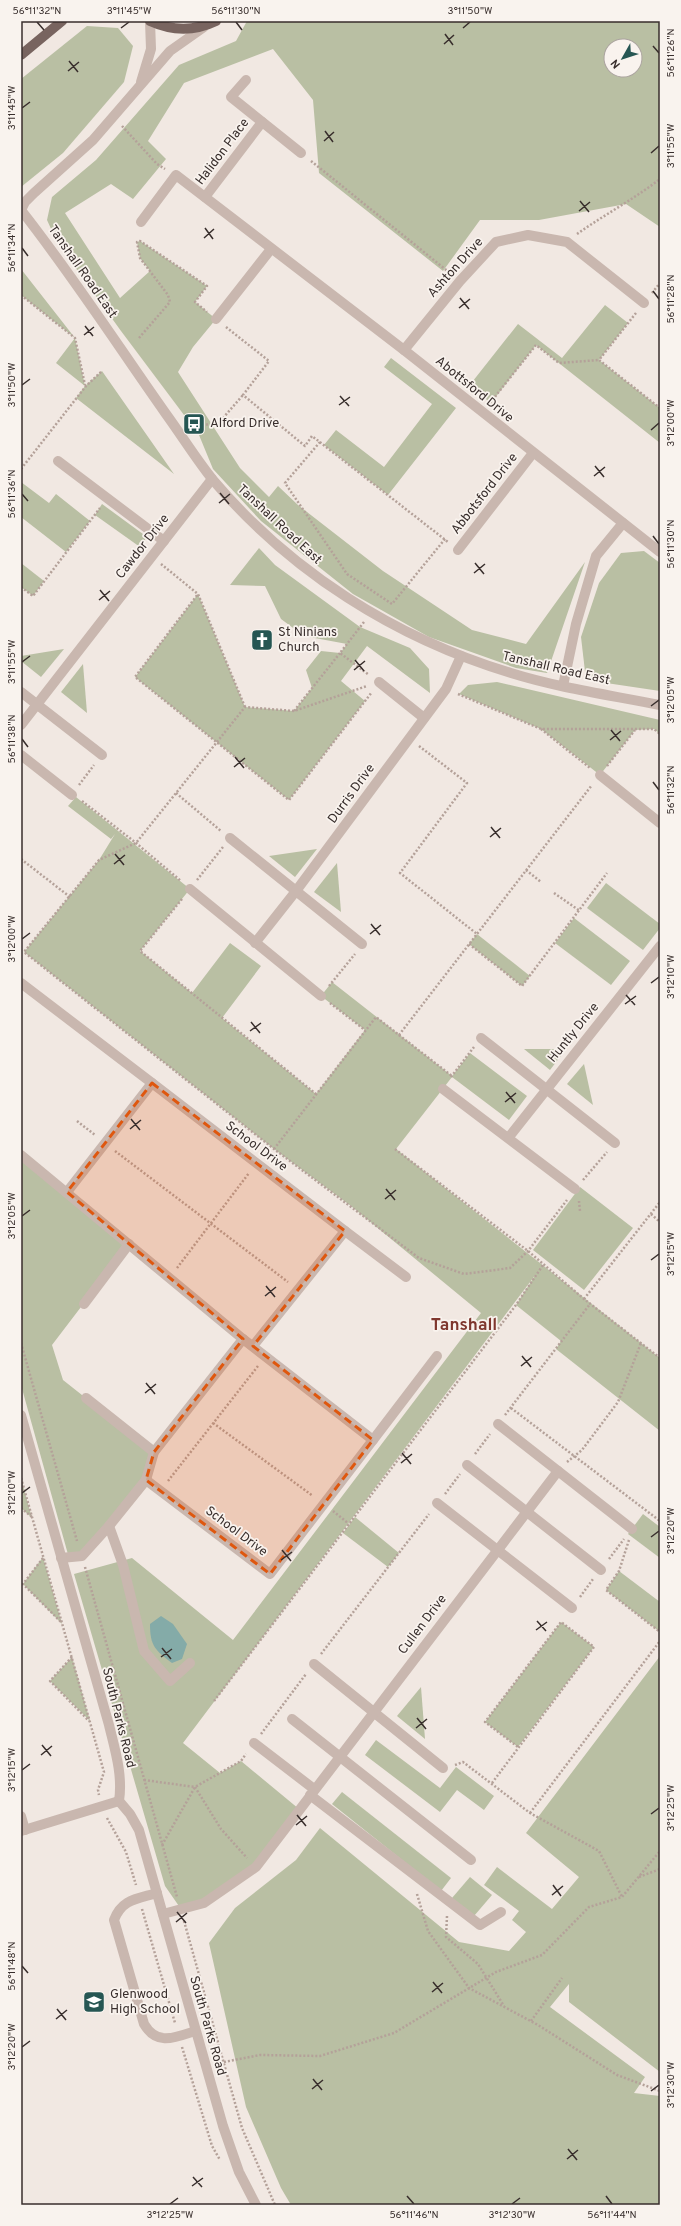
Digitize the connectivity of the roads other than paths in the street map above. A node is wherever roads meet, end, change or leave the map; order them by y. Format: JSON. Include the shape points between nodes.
{"nodes":[{"id":1,"x":62,"y":21,"type":"edge"},
{"id":2,"x":150,"y":21,"type":"edge"},
{"id":3,"x":216,"y":21,"type":"edge"},
{"id":4,"x":204,"y":27,"type":"junction"},
{"id":5,"x":21,"y":55,"type":"edge"},
{"id":6,"x":246,"y":80,"type":"dead end"},
{"id":7,"x":141,"y":84,"type":"junction"},
{"id":8,"x":262,"y":122,"type":"junction"},
{"id":9,"x":301,"y":153,"type":"road end"},
{"id":10,"x":205,"y":197,"type":"junction"},
{"id":11,"x":21,"y":210,"type":"edge"},
{"id":12,"x":141,"y":222,"type":"dead end"},
{"id":13,"x":271,"y":249,"type":"junction"},
{"id":14,"x":644,"y":303,"type":"dead end"},
{"id":15,"x":216,"y":319,"type":"road end"},
{"id":16,"x":404,"y":350,"type":"junction"},
{"id":17,"x":533,"y":453,"type":"junction"},
{"id":18,"x":58,"y":461,"type":"dead end"},
{"id":19,"x":212,"y":479,"type":"junction"},
{"id":20,"x":623,"y":523,"type":"junction"},
{"id":21,"x":164,"y":541,"type":"junction"},
{"id":22,"x":458,"y":550,"type":"road end"},
{"id":23,"x":660,"y":552,"type":"edge"},
{"id":24,"x":462,"y":656,"type":"junction"},
{"id":25,"x":379,"y":682,"type":"road end"},
{"id":26,"x":563,"y":686,"type":"junction"},
{"id":27,"x":21,"y":692,"type":"edge"},
{"id":28,"x":37,"y":704,"type":"junction"},
{"id":29,"x":660,"y":705,"type":"edge"},
{"id":30,"x":424,"y":718,"type":"junction"},
{"id":31,"x":21,"y":726,"type":"edge"},
{"id":32,"x":21,"y":755,"type":"edge"},
{"id":33,"x":102,"y":755,"type":"road end"},
{"id":34,"x":600,"y":776,"type":"road end"},
{"id":35,"x":72,"y":795,"type":"road end"},
{"id":36,"x":660,"y":822,"type":"edge"},
{"id":37,"x":230,"y":838,"type":"road end"},
{"id":38,"x":190,"y":889,"type":"road end"},
{"id":39,"x":296,"y":891,"type":"junction"},
{"id":40,"x":255,"y":943,"type":"junction"},
{"id":41,"x":362,"y":944,"type":"road end"},
{"id":42,"x":660,"y":946,"type":"edge"},
{"id":43,"x":21,"y":983,"type":"edge"},
{"id":44,"x":321,"y":996,"type":"road end"},
{"id":45,"x":481,"y":1038,"type":"road end"},
{"id":46,"x":152,"y":1083,"type":"junction"},
{"id":47,"x":443,"y":1089,"type":"road end"},
{"id":48,"x":546,"y":1089,"type":"junction"},
{"id":49,"x":509,"y":1137,"type":"junction"},
{"id":50,"x":615,"y":1142,"type":"road end"},
{"id":51,"x":21,"y":1155,"type":"edge"},
{"id":52,"x":576,"y":1189,"type":"road end"},
{"id":53,"x":67,"y":1192,"type":"junction"},
{"id":54,"x":345,"y":1231,"type":"junction"},
{"id":55,"x":129,"y":1244,"type":"junction"},
{"id":56,"x":406,"y":1277,"type":"dead end"},
{"id":57,"x":84,"y":1304,"type":"dead end"},
{"id":58,"x":243,"y":1339,"type":"junction"},
{"id":59,"x":253,"y":1346,"type":"junction"},
{"id":60,"x":437,"y":1356,"type":"dead end"},
{"id":61,"x":86,"y":1398,"type":"dead end"},
{"id":62,"x":21,"y":1415,"type":"edge"},
{"id":63,"x":498,"y":1424,"type":"road end"},
{"id":64,"x":373,"y":1440,"type":"junction"},
{"id":65,"x":154,"y":1452,"type":"junction"},
{"id":66,"x":467,"y":1465,"type":"road end"},
{"id":67,"x":558,"y":1471,"type":"junction"},
{"id":68,"x":146,"y":1480,"type":"junction"},
{"id":69,"x":437,"y":1503,"type":"road end"},
{"id":70,"x":525,"y":1513,"type":"junction"},
{"id":71,"x":109,"y":1526,"type":"junction"},
{"id":72,"x":632,"y":1528,"type":"road end"},
{"id":73,"x":497,"y":1550,"type":"junction"},
{"id":74,"x":61,"y":1558,"type":"junction"},
{"id":75,"x":601,"y":1570,"type":"dead end"},
{"id":76,"x":572,"y":1608,"type":"dead end"},
{"id":77,"x":190,"y":1663,"type":"dead end"},
{"id":78,"x":314,"y":1664,"type":"road end"},
{"id":79,"x":373,"y":1712,"type":"junction"},
{"id":80,"x":292,"y":1719,"type":"dead end"},
{"id":81,"x":254,"y":1743,"type":"road end"},
{"id":82,"x":339,"y":1756,"type":"junction"},
{"id":83,"x":443,"y":1768,"type":"road end"},
{"id":84,"x":312,"y":1792,"type":"junction"},
{"id":85,"x":119,"y":1801,"type":"junction"},
{"id":86,"x":21,"y":1816,"type":"edge"},
{"id":87,"x":23,"y":1831,"type":"edge"},
{"id":88,"x":471,"y":1860,"type":"dead end"},
{"id":89,"x":157,"y":1893,"type":"junction"},
{"id":90,"x":500,"y":1912,"type":"dead end"},
{"id":91,"x":163,"y":1914,"type":"junction"},
{"id":92,"x":195,"y":2031,"type":"junction"},
{"id":93,"x":256,"y":2205,"type":"edge"}],
"edges":[{"from":1,"to":5,"type":"main road"},
{"from":2,"to":4,"type":"main road","via":[[168,28]]},
{"from":2,"to":7,"type":"street","via":[[151,49]]},
{"from":3,"to":4,"type":"main road"},
{"from":4,"to":7,"type":"street","via":[[170,52]]},
{"from":6,"to":8,"type":"street","name":"Halidon Place","via":[[231,97]]},
{"from":7,"to":11,"type":"street","via":[[114,117],[71,161],[34,193]]},
{"from":8,"to":9,"type":"street","name":"Halidon Place"},
{"from":8,"to":10,"type":"street","name":"Halidon Place"},
{"from":10,"to":12,"type":"street","name":"Abottsford Drive","via":[[176,175]]},
{"from":10,"to":13,"type":"street","name":"Abottsford Drive"},
{"from":11,"to":19,"type":"street","name":"Tanshall Road East"},
{"from":13,"to":15,"type":"street"},
{"from":13,"to":16,"type":"street","name":"Abottsford Drive"},
{"from":14,"to":16,"type":"street","name":"Ashton Drive","via":[[567,242],[528,235],[496,242],[460,281]]},
{"from":16,"to":17,"type":"street","name":"Abottsford Drive"},
{"from":17,"to":20,"type":"street","name":"Abottsford Drive"},
{"from":17,"to":22,"type":"street","name":"Abbotsford Drive"},
{"from":18,"to":21,"type":"street"},
{"from":19,"to":21,"type":"street","name":"Cawdor Drive"},
{"from":19,"to":24,"type":"street","name":"Tanshall Road East","via":[[271,539],[307,571],[371,612],[429,643]]},
{"from":20,"to":23,"type":"street","name":"Abottsford Drive"},
{"from":20,"to":26,"type":"street","via":[[596,556],[576,624]]},
{"from":21,"to":28,"type":"street","name":"Cawdor Drive"},
{"from":24,"to":26,"type":"street","name":"Tanshall Road East","via":[[512,674]]},
{"from":24,"to":30,"type":"street","name":"Durris Drive","via":[[446,689]]},
{"from":25,"to":30,"type":"street"},
{"from":26,"to":29,"type":"street","name":"Tanshall Road East"},
{"from":27,"to":28,"type":"street"},
{"from":28,"to":31,"type":"street","name":"Cawdor Drive"},
{"from":28,"to":33,"type":"street"},
{"from":30,"to":39,"type":"street","name":"Durris Drive"},
{"from":32,"to":35,"type":"street"},
{"from":34,"to":36,"type":"street"},
{"from":37,"to":39,"type":"street"},
{"from":38,"to":40,"type":"street"},
{"from":39,"to":40,"type":"street","name":"Durris Drive"},
{"from":39,"to":41,"type":"street"},
{"from":40,"to":44,"type":"street"},
{"from":42,"to":48,"type":"street","name":"Huntly Drive"},
{"from":43,"to":46,"type":"street","name":"School Drive"},
{"from":45,"to":48,"type":"street"},
{"from":46,"to":53,"type":"street"},
{"from":46,"to":54,"type":"street","name":"School Drive"},
{"from":47,"to":49,"type":"street"},
{"from":48,"to":49,"type":"street","name":"Huntly Drive"},
{"from":48,"to":50,"type":"street"},
{"from":49,"to":52,"type":"street"},
{"from":51,"to":53,"type":"street"},
{"from":53,"to":55,"type":"street"},
{"from":54,"to":56,"type":"street","name":"School Drive"},
{"from":54,"to":59,"type":"street"},
{"from":55,"to":57,"type":"street"},
{"from":55,"to":58,"type":"street"},
{"from":58,"to":59,"type":"street"},
{"from":58,"to":65,"type":"street"},
{"from":59,"to":64,"type":"street"},
{"from":60,"to":64,"type":"street","name":"School Drive"},
{"from":61,"to":65,"type":"street"},
{"from":62,"to":74,"type":"street","name":"South Parks Road"},
{"from":63,"to":67,"type":"street"},
{"from":64,"to":68,"type":"street","name":"School Drive","via":[[270,1574]]},
{"from":65,"to":68,"type":"street"},
{"from":66,"to":70,"type":"street"},
{"from":67,"to":70,"type":"street","name":"Cullen Drive"},
{"from":67,"to":72,"type":"street"},
{"from":68,"to":71,"type":"street"},
{"from":69,"to":73,"type":"street"},
{"from":70,"to":73,"type":"street","name":"Cullen Drive"},
{"from":70,"to":75,"type":"street"},
{"from":71,"to":74,"type":"street","via":[[82,1556]]},
{"from":71,"to":77,"type":"street","via":[[123,1565],[144,1651],[170,1681]]},
{"from":73,"to":76,"type":"street"},
{"from":73,"to":79,"type":"street","name":"Cullen Drive"},
{"from":74,"to":85,"type":"street","name":"South Parks Road","via":[[117,1759],[121,1786]]},
{"from":78,"to":79,"type":"street"},
{"from":79,"to":82,"type":"street","name":"Cullen Drive"},
{"from":79,"to":83,"type":"street"},
{"from":80,"to":82,"type":"street"},
{"from":81,"to":84,"type":"street"},
{"from":82,"to":84,"type":"street","name":"Cullen Drive"},
{"from":82,"to":88,"type":"street"},
{"from":84,"to":90,"type":"street","via":[[480,1925]]},
{"from":84,"to":91,"type":"street","name":"Cullen Drive","via":[[256,1867],[204,1903]]},
{"from":85,"to":87,"type":"street"},
{"from":85,"to":89,"type":"street","name":"South Parks Road","via":[[139,1830]]},
{"from":86,"to":87,"type":"street"},
{"from":89,"to":91,"type":"street","name":"South Parks Road"},
{"from":89,"to":92,"type":"street","via":[[139,1898],[118,1909],[114,1920],[144,2024],[149,2033],[164,2040]]},
{"from":91,"to":92,"type":"street","name":"South Parks Road"},
{"from":92,"to":93,"type":"street","name":"South Parks Road","via":[[239,2172]]}]}
